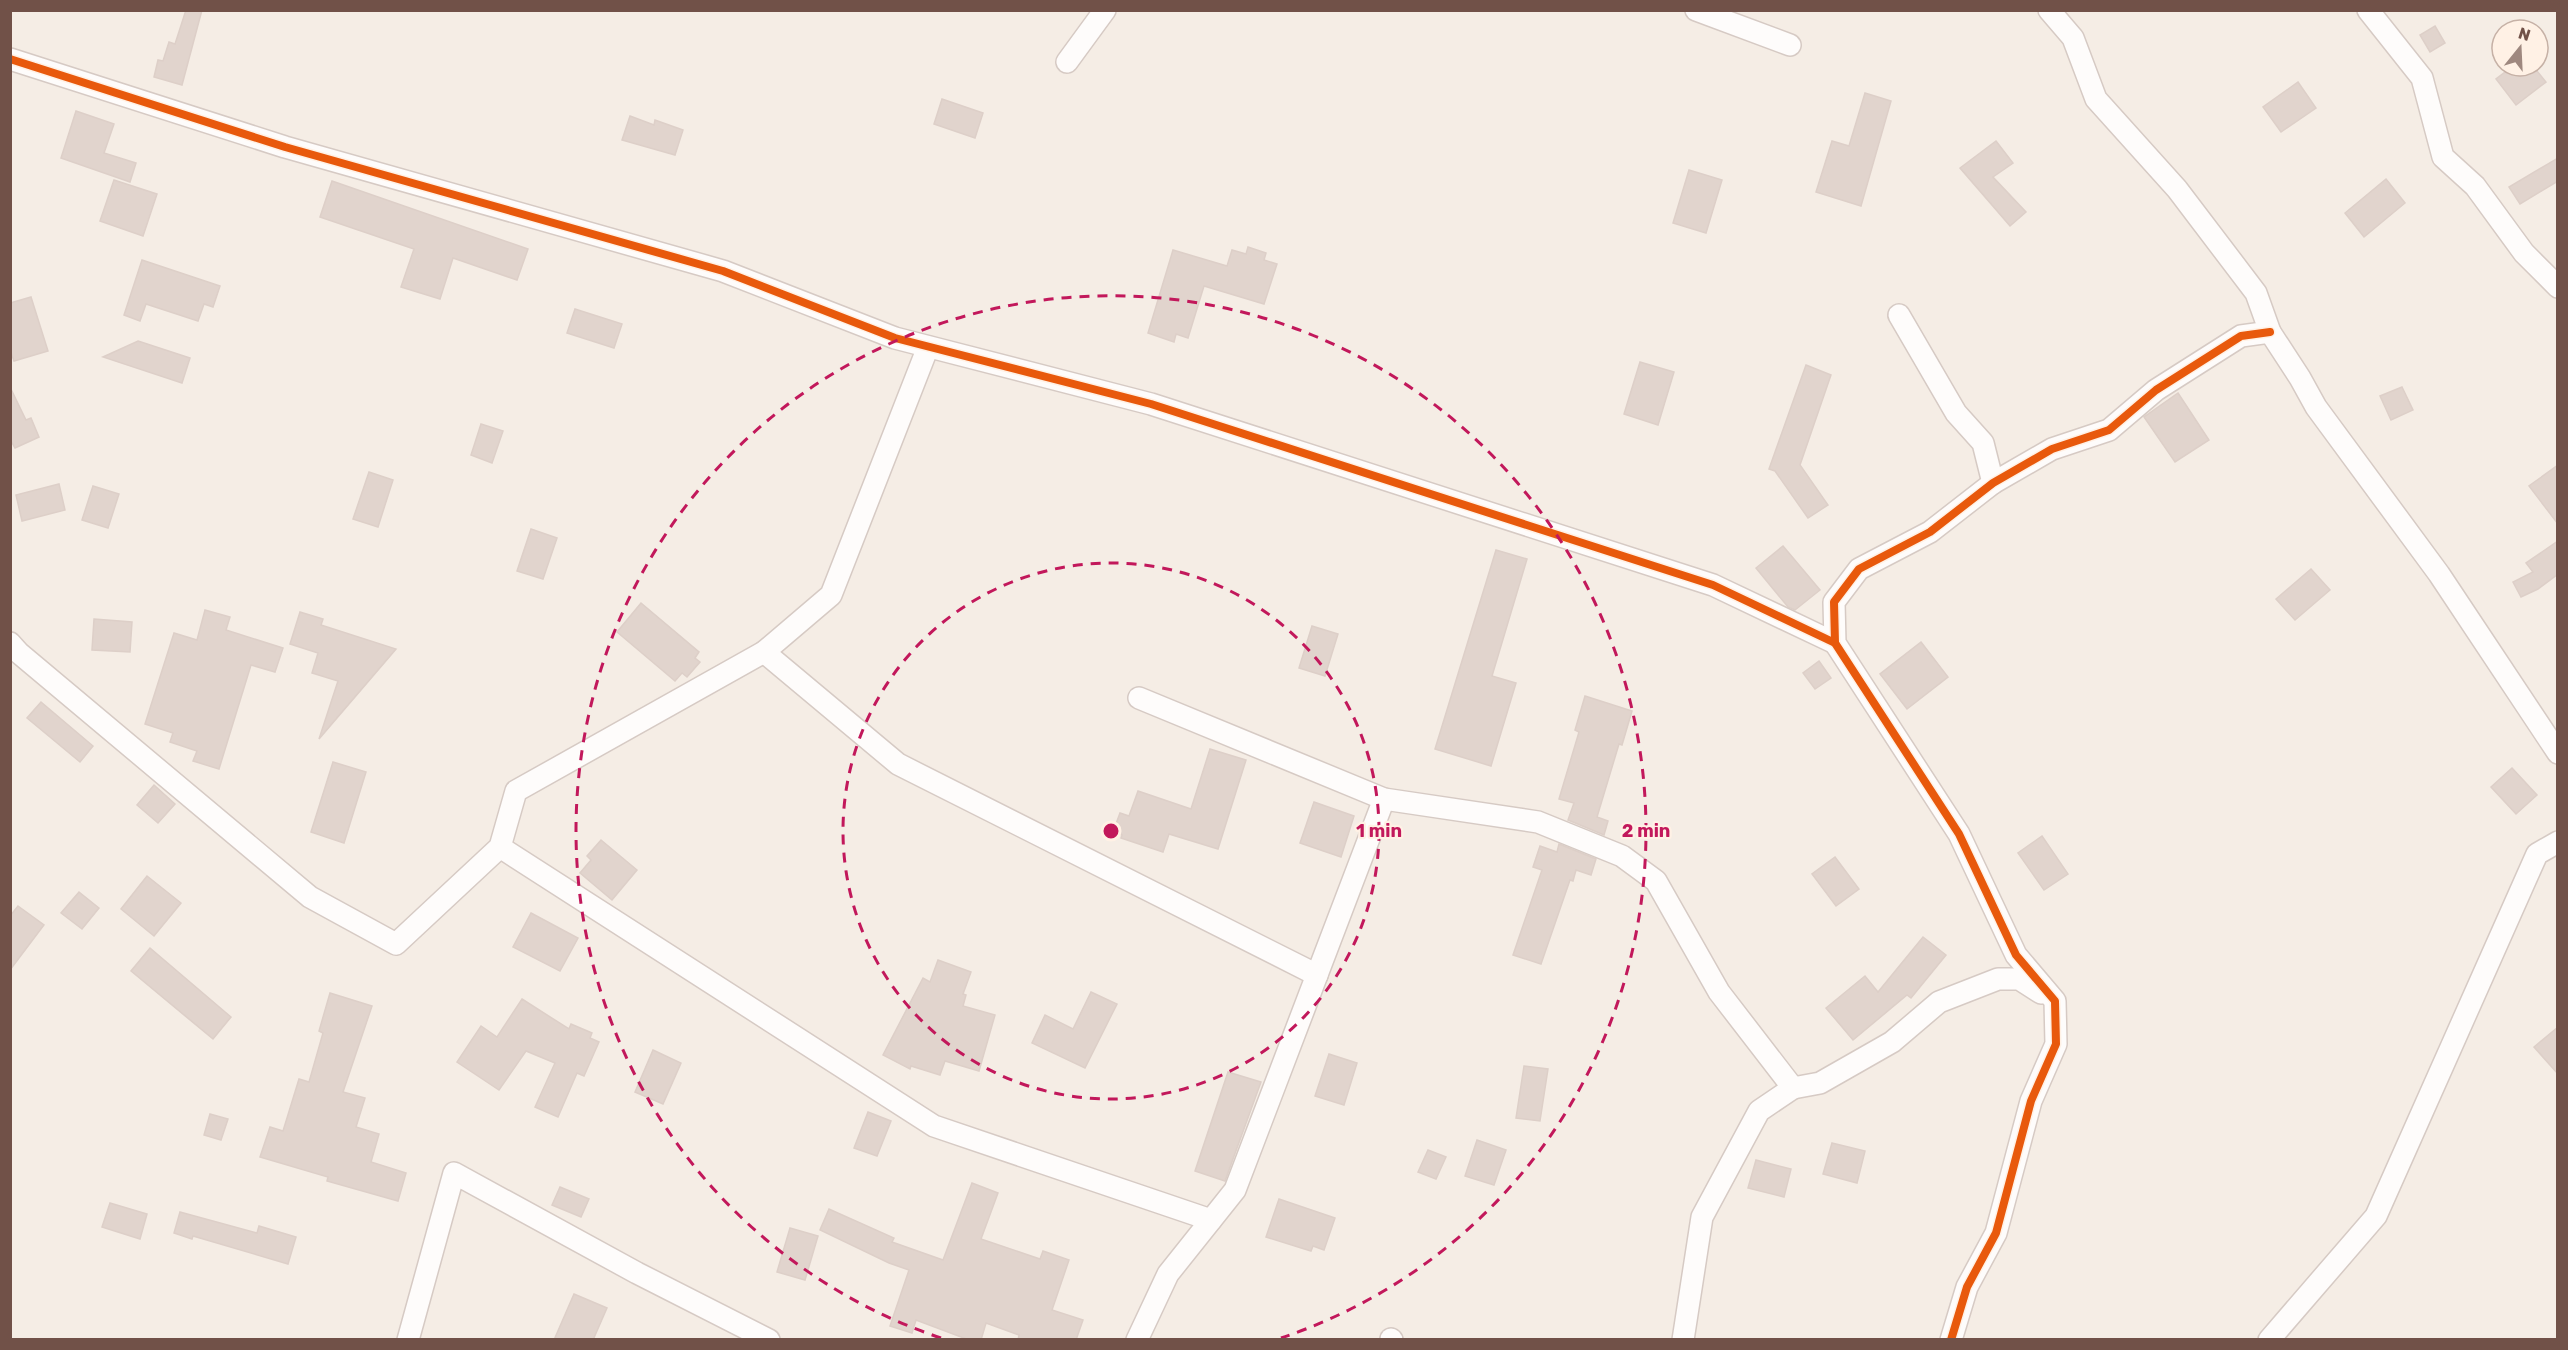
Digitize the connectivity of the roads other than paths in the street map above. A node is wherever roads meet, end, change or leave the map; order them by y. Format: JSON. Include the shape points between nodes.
{"nodes":[{"id":1,"x":1105,"y":10,"type":"edge"},
{"id":2,"x":1696,"y":10,"type":"edge"},
{"id":3,"x":2049,"y":10,"type":"edge"},
{"id":4,"x":2368,"y":10,"type":"edge"},
{"id":5,"x":1790,"y":45,"type":"dead end"},
{"id":6,"x":10,"y":59,"type":"edge"},
{"id":7,"x":1067,"y":62,"type":"dead end"},
{"id":8,"x":2558,"y":287,"type":"edge"},
{"id":9,"x":1899,"y":315,"type":"dead end"},
{"id":10,"x":2270,"y":332,"type":"junction"},
{"id":11,"x":928,"y":346,"type":"junction"},
{"id":12,"x":1993,"y":483,"type":"junction"},
{"id":13,"x":10,"y":643,"type":"edge"},
{"id":14,"x":1835,"y":643,"type":"junction"},
{"id":15,"x":764,"y":652,"type":"junction"},
{"id":16,"x":1139,"y":698,"type":"dead end"},
{"id":17,"x":2558,"y":753,"type":"edge"},
{"id":18,"x":1384,"y":799,"type":"junction"},
{"id":19,"x":2558,"y":842,"type":"edge"},
{"id":20,"x":501,"y":847,"type":"junction"},
{"id":21,"x":1317,"y":975,"type":"junction"},
{"id":22,"x":2055,"y":1001,"type":"junction"},
{"id":23,"x":1793,"y":1088,"type":"junction"},
{"id":24,"x":1211,"y":1220,"type":"junction"},
{"id":25,"x":408,"y":1340,"type":"edge"},
{"id":26,"x":769,"y":1340,"type":"edge"},
{"id":27,"x":1137,"y":1340,"type":"edge"},
{"id":28,"x":1683,"y":1340,"type":"edge"},
{"id":29,"x":1951,"y":1340,"type":"edge"},
{"id":30,"x":2269,"y":1340,"type":"edge"}],
"edges":[{"from":1,"to":7,"type":"street"},
{"from":2,"to":5,"type":"street"},
{"from":3,"to":10,"type":"street","via":[[2073,38],[2096,99],[2177,189],[2256,293]]},
{"from":4,"to":8,"type":"street","via":[[2422,78],[2443,157],[2475,186],[2524,253]]},
{"from":6,"to":11,"type":"street","via":[[285,147],[723,271],[895,338]]},
{"from":9,"to":12,"type":"street","via":[[1956,414],[1983,443]]},
{"from":10,"to":12,"type":"street","via":[[2241,336],[2156,390],[2109,430],[2052,449]]},
{"from":10,"to":17,"type":"street","via":[[2316,407],[2439,574]]},
{"from":11,"to":14,"type":"street","via":[[1151,404],[1713,585]]},
{"from":11,"to":15,"type":"street","via":[[831,595]]},
{"from":12,"to":14,"type":"street","via":[[1930,532],[1859,569],[1834,602]]},
{"from":13,"to":20,"type":"street","via":[[310,897],[396,944]]},
{"from":14,"to":22,"type":"street","via":[[1959,834],[2016,956]]},
{"from":15,"to":20,"type":"street","via":[[516,791]]},
{"from":15,"to":21,"type":"street","via":[[898,764]]},
{"from":16,"to":18,"type":"street"},
{"from":18,"to":21,"type":"street"},
{"from":18,"to":23,"type":"street","via":[[1538,822],[1622,856],[1656,881],[1719,992]]},
{"from":19,"to":30,"type":"street","via":[[2537,854],[2376,1216]]},
{"from":20,"to":24,"type":"street","via":[[934,1126]]},
{"from":21,"to":24,"type":"street","via":[[1234,1190]]},
{"from":22,"to":23,"type":"street","via":[[2019,979],[1998,980],[1939,1002],[1892,1042],[1820,1083]]},
{"from":22,"to":29,"type":"street","via":[[2056,1044],[2031,1101],[1996,1233],[1967,1287]]},
{"from":23,"to":28,"type":"street","via":[[1759,1111],[1702,1217]]},
{"from":24,"to":27,"type":"street","via":[[1168,1274]]},
{"from":25,"to":26,"type":"street","via":[[454,1173]]}]}
